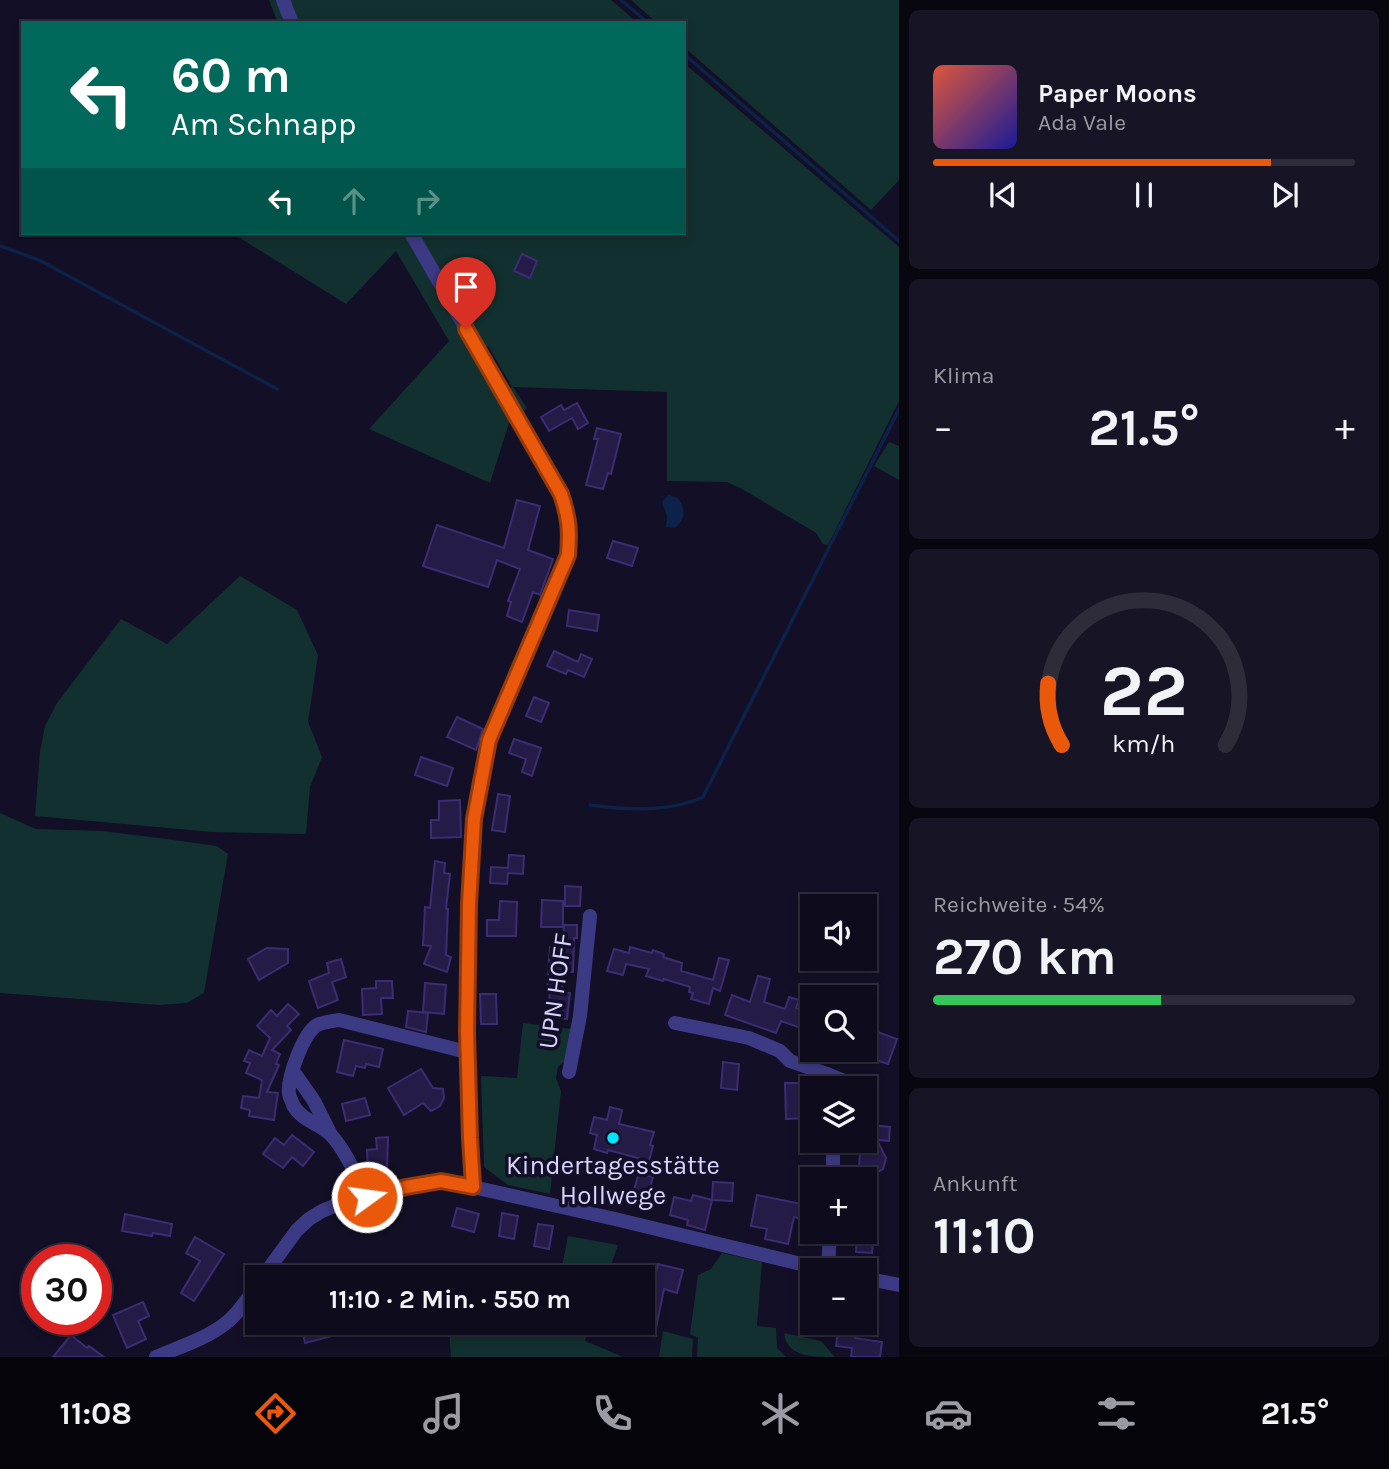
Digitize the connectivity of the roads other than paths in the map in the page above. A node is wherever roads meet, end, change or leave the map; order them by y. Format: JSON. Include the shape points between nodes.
{"nodes":[{"id":1,"x":283,"y":0,"type":"edge"},
{"id":2,"x":291,"y":21,"type":"edge"},
{"id":3,"x":412,"y":235,"type":"edge"},
{"id":4,"x":590,"y":916,"type":"dead end"},
{"id":5,"x":675,"y":1023,"type":"dead end"},
{"id":6,"x":467,"y":1052,"type":"junction"},
{"id":7,"x":569,"y":1072,"type":"dead end"},
{"id":8,"x":818,"y":1076,"type":"edge"},
{"id":9,"x":473,"y":1187,"type":"junction"},
{"id":10,"x":367,"y":1197,"type":"junction"},
{"id":11,"x":800,"y":1264,"type":"edge"},
{"id":12,"x":271,"y":1265,"type":"edge"},
{"id":13,"x":877,"y":1281,"type":"edge"},
{"id":14,"x":899,"y":1285,"type":"edge"},
{"id":15,"x":245,"y":1301,"type":"edge"},
{"id":16,"x":156,"y":1357,"type":"edge"}],
"edges":[{"from":1,"to":2,"type":"street"},
{"from":3,"to":6,"type":"street","via":[[561,494],[570,533],[568,555],[489,740],[474,819]]},
{"from":4,"to":7,"type":"street","name":"UPN HOFF"},
{"from":5,"to":8,"type":"street","via":[[749,1038]]},
{"from":6,"to":9,"type":"street"},
{"from":6,"to":10,"type":"street","via":[[339,1020],[318,1024],[306,1036],[289,1095],[295,1108],[340,1148]]},
{"from":9,"to":10,"type":"street","via":[[441,1181]]},
{"from":9,"to":11,"type":"street"},
{"from":10,"to":12,"type":"street","via":[[309,1219]]},
{"from":13,"to":14,"type":"street"},
{"from":15,"to":16,"type":"street","via":[[218,1329]]}]}
